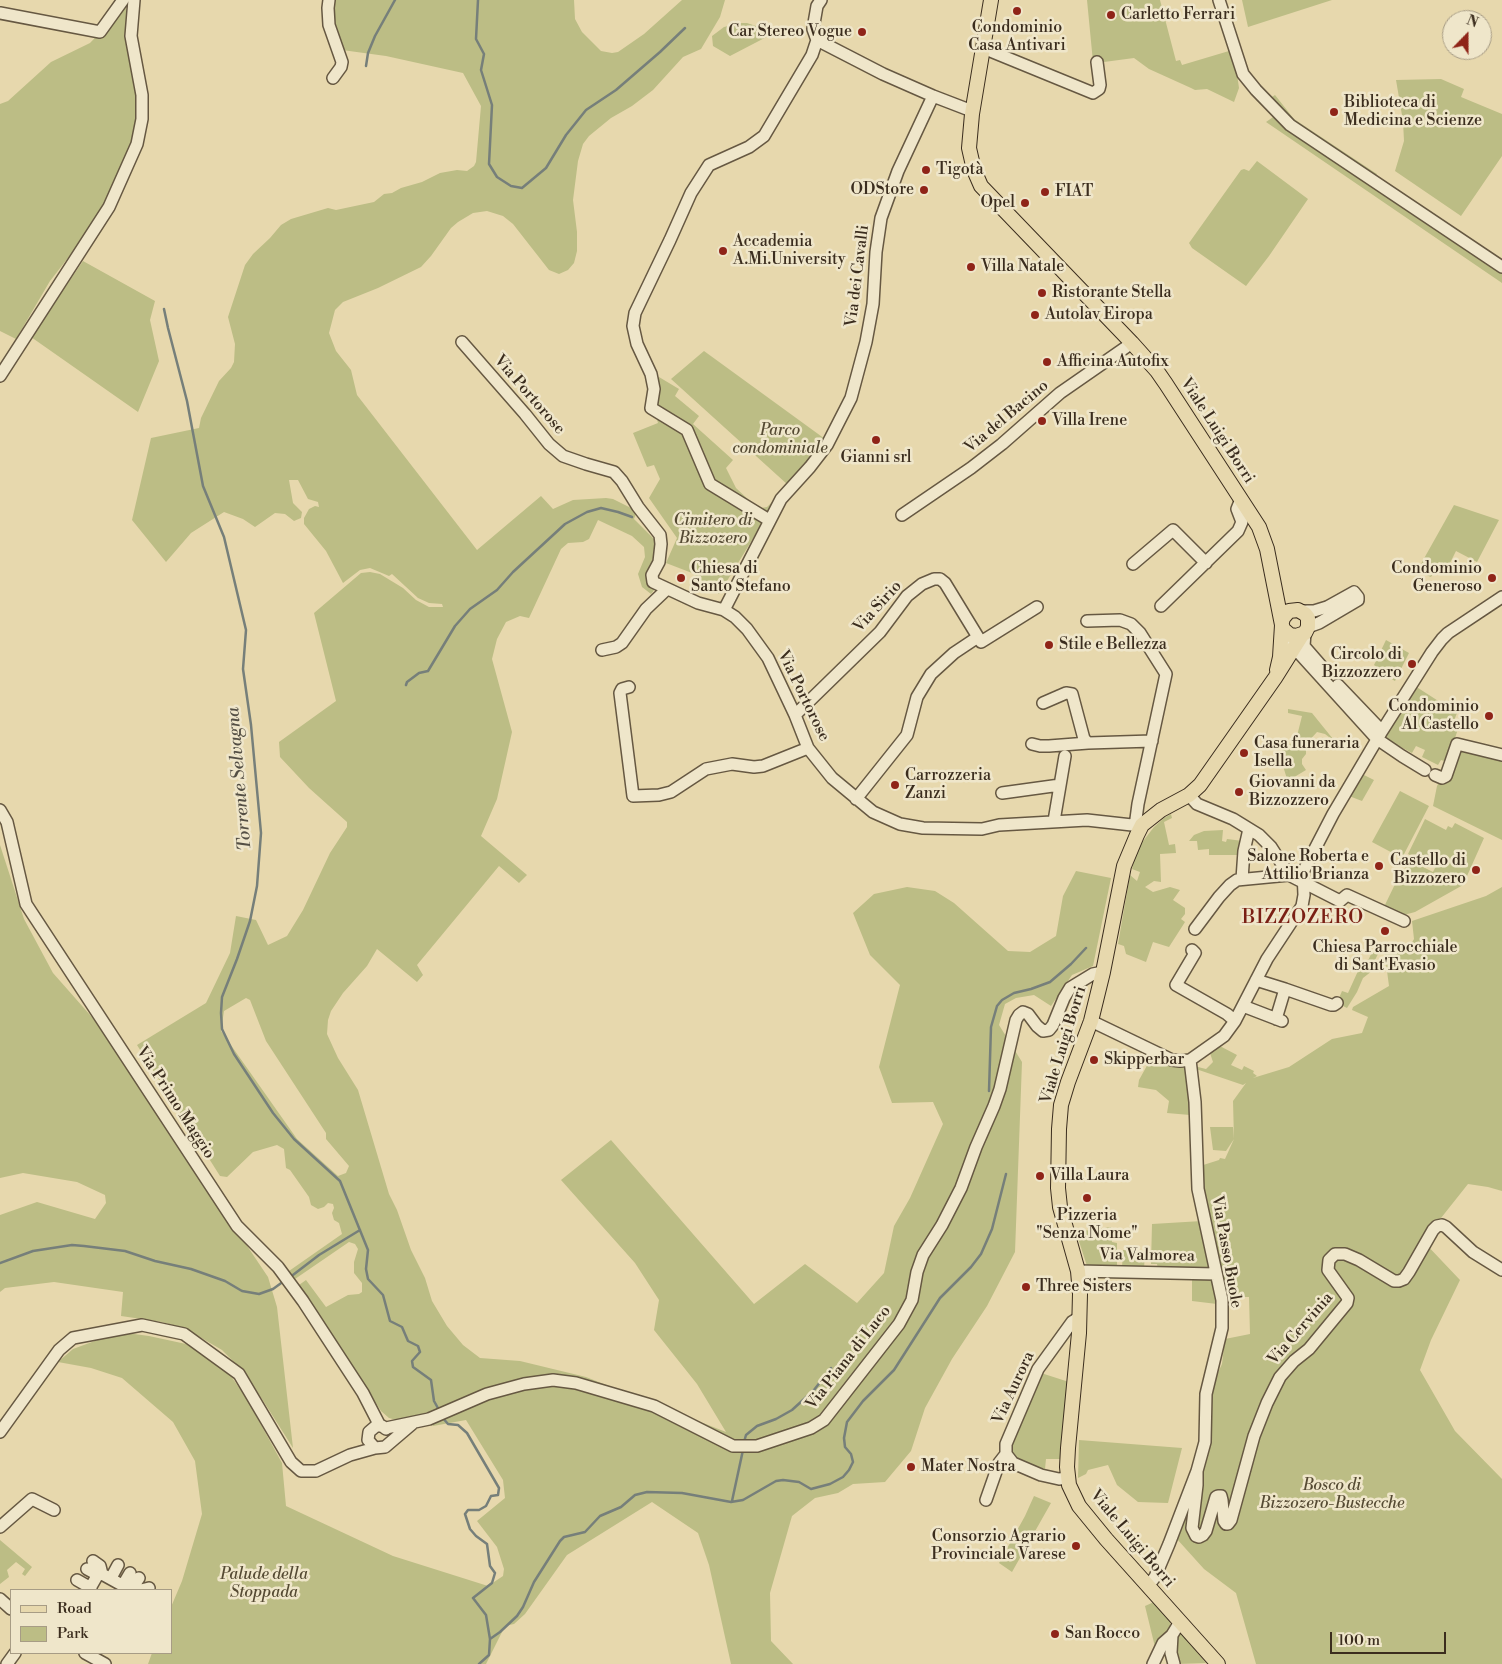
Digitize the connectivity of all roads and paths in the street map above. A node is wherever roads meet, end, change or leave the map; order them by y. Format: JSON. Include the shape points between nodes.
{"nodes":[{"id":1,"x":123,"y":0,"type":"edge"},
{"id":2,"x":134,"y":0,"type":"edge"},
{"id":3,"x":329,"y":0,"type":"edge"},
{"id":4,"x":821,"y":0,"type":"edge"},
{"id":5,"x":991,"y":0,"type":"edge"},
{"id":6,"x":1219,"y":0,"type":"edge"},
{"id":7,"x":0,"y":14,"type":"edge"},
{"id":8,"x":817,"y":40,"type":"junction"},
{"id":9,"x":983,"y":48,"type":"junction"},
{"id":10,"x":1097,"y":62,"type":"dead end"},
{"id":11,"x":333,"y":78,"type":"dead end"},
{"id":12,"x":933,"y":96,"type":"junction"},
{"id":13,"x":972,"y":111,"type":"junction"},
{"id":14,"x":1502,"y":267,"type":"edge"},
{"id":15,"x":462,"y":342,"type":"dead end"},
{"id":16,"x":1132,"y":342,"type":"junction"},
{"id":17,"x":0,"y":376,"type":"edge"},
{"id":18,"x":1241,"y":499,"type":"junction"},
{"id":19,"x":902,"y":515,"type":"dead end"},
{"id":20,"x":769,"y":520,"type":"junction"},
{"id":21,"x":1270,"y":560,"type":"junction"},
{"id":22,"x":1206,"y":563,"type":"junction"},
{"id":23,"x":1133,"y":564,"type":"dead end"},
{"id":24,"x":667,"y":589,"type":"junction"},
{"id":25,"x":1502,"y":597,"type":"edge"},
{"id":26,"x":1161,"y":606,"type":"dead end"},
{"id":27,"x":1037,"y":607,"type":"dead end"},
{"id":28,"x":724,"y":610,"type":"junction"},
{"id":29,"x":1300,"y":610,"type":"junction"},
{"id":30,"x":1087,"y":621,"type":"dead end"},
{"id":31,"x":1283,"y":626,"type":"junction"},
{"id":32,"x":1305,"y":632,"type":"junction"},
{"id":33,"x":978,"y":637,"type":"junction"},
{"id":34,"x":1294,"y":648,"type":"junction"},
{"id":35,"x":602,"y":650,"type":"dead end"},
{"id":36,"x":1275,"y":678,"type":"junction"},
{"id":37,"x":629,"y":687,"type":"dead end"},
{"id":38,"x":1043,"y":703,"type":"dead end"},
{"id":39,"x":795,"y":715,"type":"junction"},
{"id":40,"x":1379,"y":735,"type":"junction"},
{"id":41,"x":1152,"y":741,"type":"junction"},
{"id":42,"x":1088,"y":743,"type":"junction"},
{"id":43,"x":1032,"y":744,"type":"dead end"},
{"id":44,"x":808,"y":748,"type":"junction"},
{"id":45,"x":1502,"y":755,"type":"edge"},
{"id":46,"x":1065,"y":756,"type":"dead end"},
{"id":47,"x":1060,"y":785,"type":"junction"},
{"id":48,"x":1002,"y":793,"type":"dead end"},
{"id":49,"x":1189,"y":796,"type":"junction"},
{"id":50,"x":856,"y":799,"type":"junction"},
{"id":51,"x":0,"y":810,"type":"edge"},
{"id":52,"x":1054,"y":821,"type":"junction"},
{"id":53,"x":1140,"y":828,"type":"junction"},
{"id":54,"x":1249,"y":829,"type":"junction"},
{"id":55,"x":1289,"y":875,"type":"junction"},
{"id":56,"x":1242,"y":879,"type":"junction"},
{"id":57,"x":1303,"y":883,"type":"junction"},
{"id":58,"x":1404,"y":921,"type":"dead end"},
{"id":59,"x":1195,"y":928,"type":"dead end"},
{"id":60,"x":1192,"y":950,"type":"dead end"},
{"id":61,"x":1103,"y":972,"type":"junction"},
{"id":62,"x":1256,"y":980,"type":"junction"},
{"id":63,"x":1285,"y":989,"type":"junction"},
{"id":64,"x":1337,"y":1003,"type":"dead end"},
{"id":65,"x":1243,"y":1006,"type":"junction"},
{"id":66,"x":1091,"y":1021,"type":"junction"},
{"id":67,"x":1235,"y":1021,"type":"junction"},
{"id":68,"x":1190,"y":1060,"type":"junction"},
{"id":69,"x":1502,"y":1270,"type":"edge"},
{"id":70,"x":1078,"y":1271,"type":"junction"},
{"id":71,"x":1216,"y":1274,"type":"junction"},
{"id":72,"x":1080,"y":1317,"type":"junction"},
{"id":73,"x":414,"y":1423,"type":"junction"},
{"id":74,"x":379,"y":1428,"type":"junction"},
{"id":75,"x":0,"y":1432,"type":"edge"},
{"id":76,"x":377,"y":1445,"type":"junction"},
{"id":77,"x":1006,"y":1454,"type":"junction"},
{"id":78,"x":1197,"y":1470,"type":"junction"},
{"id":79,"x":1068,"y":1478,"type":"junction"},
{"id":80,"x":986,"y":1500,"type":"dead end"},
{"id":81,"x":54,"y":1510,"type":"dead end"},
{"id":82,"x":0,"y":1527,"type":"edge"},
{"id":83,"x":118,"y":1565,"type":"dead end"},
{"id":84,"x":77,"y":1580,"type":"dead end"},
{"id":85,"x":115,"y":1580,"type":"edge"},
{"id":86,"x":1148,"y":1586,"type":"junction"},
{"id":87,"x":0,"y":1599,"type":"edge"},
{"id":88,"x":10,"y":1608,"type":"edge"},
{"id":89,"x":1180,"y":1622,"type":"junction"},
{"id":90,"x":1172,"y":1635,"type":"junction"},
{"id":91,"x":14,"y":1654,"type":"edge"},
{"id":92,"x":88,"y":1654,"type":"edge"},
{"id":93,"x":1172,"y":1658,"type":"edge"},
{"id":94,"x":1155,"y":1660,"type":"edge"},
{"id":95,"x":6,"y":1664,"type":"edge"},
{"id":96,"x":105,"y":1664,"type":"edge"},
{"id":97,"x":1216,"y":1664,"type":"edge"}],
"edges":[{"from":1,"to":7,"type":"street","via":[[100,32]]},
{"from":2,"to":17,"type":"street","via":[[131,36],[142,95],[142,120],[137,144],[109,207]]},
{"from":3,"to":11,"type":"street","via":[[329,26],[342,62]]},
{"from":4,"to":8,"type":"street","via":[[816,6],[813,29]]},
{"from":5,"to":9,"type":"main road","name":"Viale Luigi Borri"},
{"from":6,"to":14,"type":"street","via":[[1243,74],[1290,125]]},
{"from":8,"to":12,"type":"street"},
{"from":8,"to":20,"type":"street","via":[[812,55],[764,136],[705,170],[691,193],[634,319],[636,344],[651,374],[654,389],[651,408],[687,430],[710,484]]},
{"from":9,"to":10,"type":"street","via":[[1094,93],[1100,86]]},
{"from":9,"to":13,"type":"main road","name":"Viale Luigi Borri"},
{"from":12,"to":13,"type":"street"},
{"from":12,"to":20,"type":"street","name":"Via dei Cavalli","via":[[898,171],[881,218],[872,309],[851,398],[827,445],[781,499]]},
{"from":13,"to":16,"type":"main road","name":"Viale Luigi Borri","via":[[969,148],[981,186]]},
{"from":15,"to":24,"type":"street","name":"Via Portorose","via":[[549,444],[563,456],[614,472],[622,481],[660,535],[658,562],[652,575],[653,582]]},
{"from":16,"to":18,"type":"main road","name":"Viale Luigi Borri","via":[[1157,370]]},
{"from":16,"to":19,"type":"street","name":"Via del Bacino","via":[[1060,393],[971,468]]},
{"from":18,"to":21,"type":"main road","name":"Viale Luigi Borri","via":[[1259,527]]},
{"from":18,"to":22,"type":"street","via":[[1237,509],[1242,522],[1240,528]]},
{"from":20,"to":28,"type":"street","name":"Via dei Cavalli"},
{"from":21,"to":29,"type":"main road","name":"Viale Luigi Borri","via":[[1288,598]]},
{"from":21,"to":31,"type":"main road","name":"Viale Luigi Borri"},
{"from":22,"to":23,"type":"street","via":[[1172,530]]},
{"from":22,"to":26,"type":"street"},
{"from":24,"to":28,"type":"street","name":"Via Portorose"},
{"from":24,"to":35,"type":"street","via":[[646,609],[622,643],[616,648]]},
{"from":25,"to":40,"type":"street","via":[[1442,639]]},
{"from":27,"to":33,"type":"street","via":[[982,642]]},
{"from":28,"to":39,"type":"street","name":"Via Portorose","via":[[747,629],[768,658]]},
{"from":29,"to":31,"type":"main road","via":[[1285,614]]},
{"from":29,"to":32,"type":"main road","via":[[1308,618]]},
{"from":29,"to":32,"type":"street","via":[[1314,611],[1327,607],[1354,592],[1358,597],[1358,600]]},
{"from":30,"to":41,"type":"street","via":[[1120,620],[1130,624],[1140,633],[1166,674]]},
{"from":31,"to":32,"type":"main road","via":[[1296,636]]},
{"from":31,"to":34,"type":"street"},
{"from":31,"to":36,"type":"main road","name":"Viale Luigi Borri"},
{"from":32,"to":34,"type":"main road","name":"Viale Luigi Borri"},
{"from":32,"to":40,"type":"street","via":[[1304,646]]},
{"from":33,"to":39,"type":"street","name":"Via Sirio","via":[[945,583],[934,578],[907,596],[880,632]]},
{"from":33,"to":50,"type":"street","via":[[931,674],[917,697],[906,735]]},
{"from":34,"to":36,"type":"main road","name":"Viale Luigi Borri"},
{"from":34,"to":40,"type":"street"},
{"from":36,"to":49,"type":"main road","name":"Viale Luigi Borri"},
{"from":37,"to":44,"type":"street","via":[[620,693],[633,796],[671,792],[706,769],[732,764],[763,766]]},
{"from":38,"to":42,"type":"street","via":[[1066,693],[1072,694],[1084,739]]},
{"from":39,"to":44,"type":"street","name":"Via Portorose"},
{"from":40,"to":45,"type":"street","via":[[1402,756],[1442,778],[1446,776],[1457,744]]},
{"from":40,"to":57,"type":"street","via":[[1319,840],[1303,872]]},
{"from":41,"to":42,"type":"street"},
{"from":41,"to":53,"type":"street","via":[[1136,819]]},
{"from":42,"to":43,"type":"street"},
{"from":44,"to":50,"type":"street","name":"Via Portorose","via":[[832,778]]},
{"from":46,"to":47,"type":"street"},
{"from":47,"to":48,"type":"street"},
{"from":47,"to":52,"type":"street"},
{"from":49,"to":53,"type":"main road","name":"Viale Luigi Borri","via":[[1161,810]]},
{"from":49,"to":54,"type":"street","via":[[1198,804],[1233,818]]},
{"from":50,"to":52,"type":"street","name":"Via Portorose","via":[[873,812],[900,824],[923,828],[982,829]]},
{"from":51,"to":74,"type":"street","name":"Via Primo Maggio","via":[[7,822],[26,904],[237,1226],[278,1267],[303,1301],[363,1393]]},
{"from":52,"to":53,"type":"street","name":"Via Portorose","via":[[1087,820]]},
{"from":53,"to":61,"type":"main road","name":"Viale Luigi Borri","via":[[1124,866]]},
{"from":54,"to":55,"type":"street","via":[[1271,847]]},
{"from":54,"to":56,"type":"street"},
{"from":55,"to":56,"type":"street"},
{"from":55,"to":57,"type":"street"},
{"from":56,"to":59,"type":"street","via":[[1230,884]]},
{"from":57,"to":58,"type":"street","via":[[1340,901],[1347,895]]},
{"from":57,"to":62,"type":"street","via":[[1302,906]]},
{"from":60,"to":67,"type":"street","via":[[1195,952],[1176,985]]},
{"from":61,"to":66,"type":"main road","name":"Viale Luigi Borri"},
{"from":61,"to":73,"type":"street","name":"Via Piana di Luco","via":[[1093,974],[1070,988],[1050,1030],[1044,1031],[1037,1026],[1028,1014],[1023,1012],[1019,1015],[994,1106],[961,1188],[923,1255],[912,1300],[899,1324],[824,1420],[757,1446],[733,1446],[654,1406],[576,1383],[553,1380],[487,1394]]},
{"from":62,"to":63,"type":"street"},
{"from":62,"to":65,"type":"street"},
{"from":63,"to":64,"type":"street","via":[[1331,1005]]},
{"from":63,"to":65,"type":"street","via":[[1279,1020]]},
{"from":65,"to":67,"type":"street"},
{"from":66,"to":68,"type":"street","via":[[1172,1060]]},
{"from":66,"to":70,"type":"main road","name":"Viale Luigi Borri","via":[[1061,1105],[1059,1130],[1060,1207]]},
{"from":67,"to":68,"type":"street","via":[[1224,1036]]},
{"from":68,"to":71,"type":"street","name":"Via Passo Buole","via":[[1198,1189]]},
{"from":69,"to":78,"type":"street","name":"Via Cervinia","via":[[1473,1252],[1442,1225],[1437,1226],[1409,1272],[1399,1282],[1359,1260],[1335,1254],[1329,1260],[1328,1270],[1348,1298],[1347,1303],[1309,1349],[1280,1377],[1254,1436],[1231,1520],[1228,1524],[1224,1521],[1221,1496],[1216,1497],[1206,1532],[1199,1537],[1192,1528]]},
{"from":70,"to":71,"type":"street","name":"Via Valmorea"},
{"from":70,"to":72,"type":"main road","name":"Viale Luigi Borri"},
{"from":71,"to":78,"type":"street","name":"Via Passo Buole","via":[[1222,1300],[1222,1328],[1206,1394],[1205,1442]]},
{"from":72,"to":77,"type":"street","name":"Via Aurora","via":[[1070,1324],[1038,1369],[1006,1444]]},
{"from":72,"to":79,"type":"main road","name":"Viale Luigi Borri"},
{"from":73,"to":74,"type":"street"},
{"from":73,"to":76,"type":"street"},
{"from":74,"to":76,"type":"street","via":[[368,1434]]},
{"from":74,"to":76,"type":"street","via":[[390,1436],[389,1443]]},
{"from":75,"to":76,"type":"street","via":[[60,1350],[73,1338],[142,1325],[184,1334],[239,1374],[291,1462],[300,1470],[316,1471]]},
{"from":77,"to":79,"type":"street","via":[[1013,1463],[1041,1475]]},
{"from":77,"to":80,"type":"street","name":"Via Aurora","via":[[999,1463]]},
{"from":78,"to":86,"type":"street","name":"Via Passo Buole","via":[[1169,1544]]},
{"from":79,"to":86,"type":"main road","name":"Viale Luigi Borri","via":[[1079,1506]]},
{"from":81,"to":82,"type":"street","via":[[32,1499]]},
{"from":83,"to":85,"type":"street"},
{"from":84,"to":85,"type":"street"},
{"from":86,"to":89,"type":"main road","name":"Viale Luigi Borri"},
{"from":87,"to":88,"type":"street"},
{"from":89,"to":90,"type":"street"},
{"from":89,"to":97,"type":"main road","name":"Viale Luigi Borri"},
{"from":90,"to":93,"type":"street"},
{"from":90,"to":94,"type":"street"},
{"from":91,"to":95,"type":"street"},
{"from":92,"to":96,"type":"street"},
{"from":93,"to":94,"type":"street"}]}
